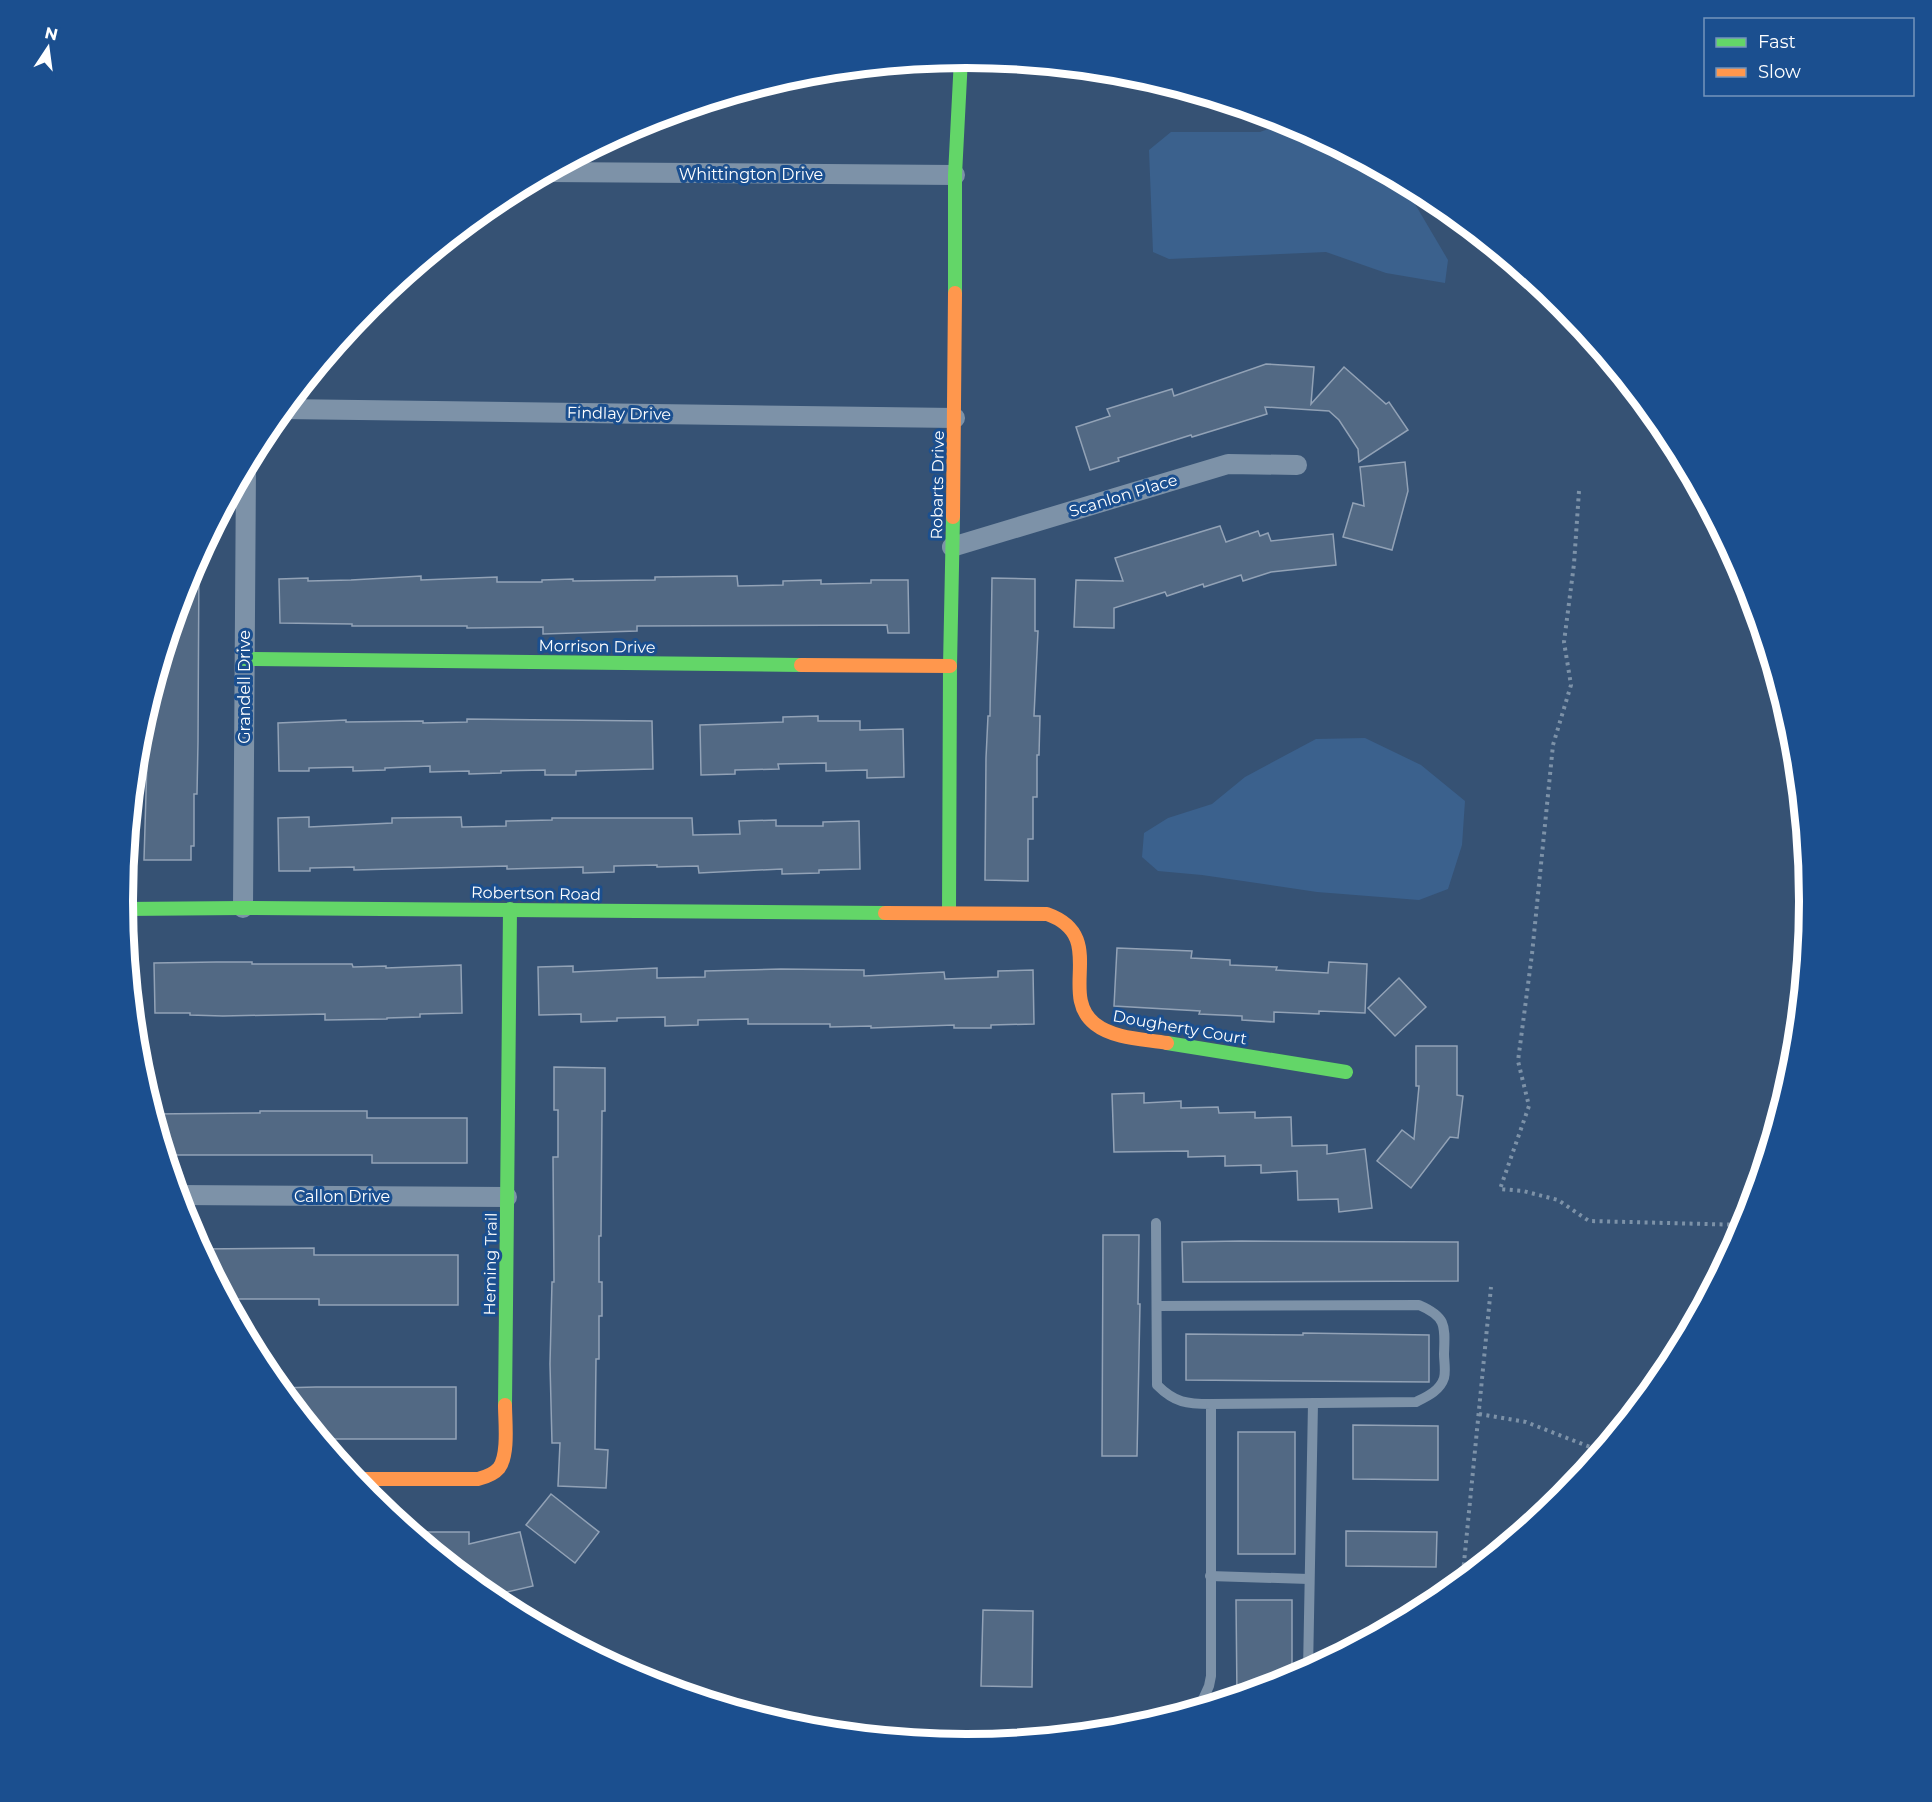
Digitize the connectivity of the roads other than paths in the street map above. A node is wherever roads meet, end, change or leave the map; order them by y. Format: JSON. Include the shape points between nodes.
{"nodes":[{"id":1,"x":960,"y":68,"type":"edge"},
{"id":2,"x":562,"y":172,"type":"edge"},
{"id":3,"x":955,"y":175,"type":"junction"},
{"id":4,"x":294,"y":409,"type":"edge"},
{"id":5,"x":955,"y":418,"type":"junction"},
{"id":6,"x":1298,"y":465,"type":"dead end"},
{"id":7,"x":246,"y":481,"type":"edge"},
{"id":8,"x":952,"y":547,"type":"junction"},
{"id":9,"x":245,"y":659,"type":"junction"},
{"id":10,"x":950,"y":666,"type":"junction"},
{"id":11,"x":243,"y":908,"type":"junction"},
{"id":12,"x":132,"y":909,"type":"edge"},
{"id":13,"x":510,"y":909,"type":"junction"},
{"id":14,"x":948,"y":913,"type":"junction"},
{"id":15,"x":1346,"y":1072,"type":"dead end"},
{"id":16,"x":187,"y":1195,"type":"edge"},
{"id":17,"x":507,"y":1197,"type":"junction"},
{"id":18,"x":1156,"y":1223,"type":"dead end"},
{"id":19,"x":1156,"y":1306,"type":"junction"},
{"id":20,"x":1313,"y":1403,"type":"junction"},
{"id":21,"x":1211,"y":1404,"type":"junction"},
{"id":22,"x":366,"y":1479,"type":"edge"},
{"id":23,"x":1210,"y":1576,"type":"junction"},
{"id":24,"x":1309,"y":1579,"type":"junction"},
{"id":25,"x":1308,"y":1661,"type":"edge"},
{"id":26,"x":1203,"y":1700,"type":"edge"}],
"edges":[{"from":1,"to":3,"type":"street","name":"Robarts Drive"},
{"from":2,"to":3,"type":"street","name":"Whittington Drive"},
{"from":3,"to":5,"type":"street","name":"Robarts Drive"},
{"from":4,"to":5,"type":"street","name":"Findlay Drive"},
{"from":5,"to":8,"type":"street","name":"Robarts Drive"},
{"from":6,"to":8,"type":"street","name":"Scanlon Place","via":[[1228,464]]},
{"from":7,"to":9,"type":"street","name":"Grandell Drive"},
{"from":8,"to":10,"type":"street","name":"Robarts Drive"},
{"from":9,"to":10,"type":"street","name":"Morrison Drive"},
{"from":9,"to":11,"type":"street","name":"Grandell Drive"},
{"from":10,"to":14,"type":"street","name":"Robarts Drive"},
{"from":11,"to":12,"type":"street","name":"Robertson Road"},
{"from":11,"to":13,"type":"street","name":"Robertson Road"},
{"from":13,"to":14,"type":"street","name":"Robertson Road"},
{"from":13,"to":17,"type":"street","name":"Heming Trail"},
{"from":14,"to":15,"type":"street","name":"Dougherty Court","via":[[1047,914],[1062,921],[1080,945],[1081,1003],[1087,1018],[1109,1033]]},
{"from":16,"to":17,"type":"street","name":"Callon Drive"},
{"from":17,"to":22,"type":"street","name":"Heming Trail","via":[[502,1467],[478,1479]]},
{"from":18,"to":19,"type":"lane"},
{"from":19,"to":20,"type":"lane","via":[[1419,1305],[1435,1312],[1442,1322],[1444,1378],[1429,1396],[1416,1402]]},
{"from":19,"to":21,"type":"lane","via":[[1157,1385],[1169,1396],[1189,1404]]},
{"from":20,"to":21,"type":"lane"},
{"from":20,"to":24,"type":"lane"},
{"from":21,"to":23,"type":"lane"},
{"from":23,"to":24,"type":"lane"},
{"from":23,"to":26,"type":"lane","via":[[1211,1676]]},
{"from":24,"to":25,"type":"lane"}]}
